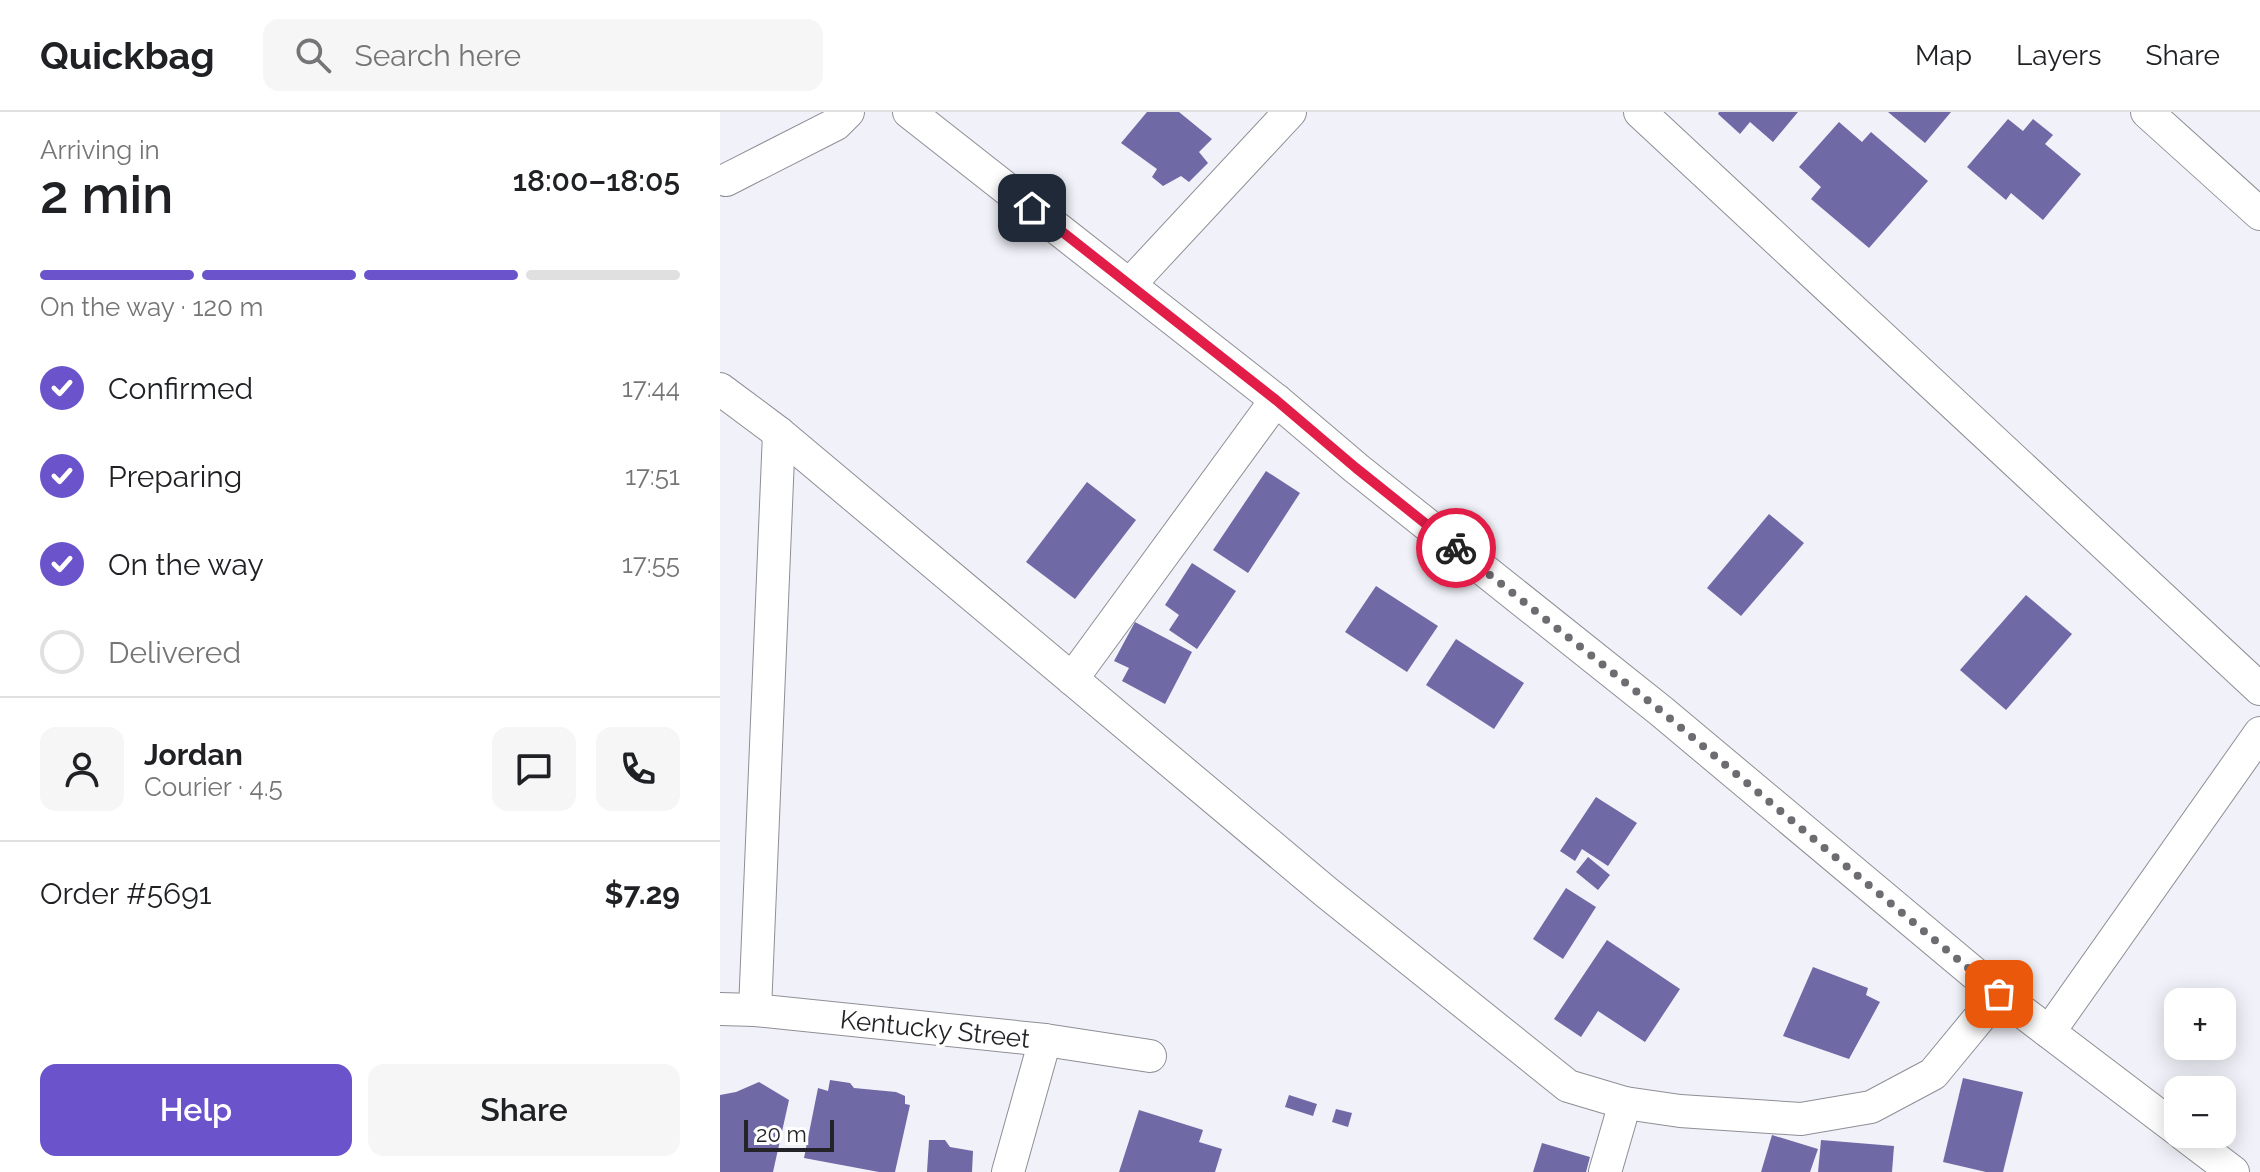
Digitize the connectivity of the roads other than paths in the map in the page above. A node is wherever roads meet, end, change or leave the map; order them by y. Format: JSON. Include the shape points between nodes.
{"nodes":[{"id":1,"x":848,"y":112,"type":"edge"},
{"id":2,"x":909,"y":112,"type":"edge"},
{"id":3,"x":1290,"y":112,"type":"edge"},
{"id":4,"x":1640,"y":112,"type":"edge"},
{"id":5,"x":2147,"y":112,"type":"edge"},
{"id":6,"x":726,"y":180,"type":"dead end"},
{"id":7,"x":2260,"y":214,"type":"edge"},
{"id":8,"x":1130,"y":284,"type":"junction"},
{"id":9,"x":720,"y":389,"type":"edge"},
{"id":10,"x":1276,"y":400,"type":"junction"},
{"id":11,"x":779,"y":433,"type":"junction"},
{"id":12,"x":1072,"y":679,"type":"junction"},
{"id":13,"x":2260,"y":689,"type":"edge"},
{"id":14,"x":2260,"y":733,"type":"edge"},
{"id":15,"x":1999,"y":994,"type":"junction"},
{"id":16,"x":720,"y":1009,"type":"edge"},
{"id":17,"x":755,"y":1010,"type":"junction"},
{"id":18,"x":2049,"y":1032,"type":"junction"},
{"id":19,"x":1045,"y":1040,"type":"junction"},
{"id":20,"x":1150,"y":1056,"type":"dead end"},
{"id":21,"x":1625,"y":1103,"type":"junction"},
{"id":22,"x":2164,"y":1120,"type":"edge"},
{"id":23,"x":2201,"y":1148,"type":"edge"},
{"id":24,"x":1008,"y":1172,"type":"edge"},
{"id":25,"x":1605,"y":1172,"type":"edge"},
{"id":26,"x":2233,"y":1172,"type":"edge"}],
"edges":[{"from":1,"to":6,"type":"street","via":[[836,124]]},
{"from":2,"to":8,"type":"street"},
{"from":3,"to":8,"type":"street"},
{"from":4,"to":13,"type":"street"},
{"from":5,"to":7,"type":"street"},
{"from":8,"to":10,"type":"street"},
{"from":9,"to":11,"type":"street"},
{"from":10,"to":12,"type":"street"},
{"from":10,"to":15,"type":"street","via":[[1661,711]]},
{"from":11,"to":12,"type":"street"},
{"from":11,"to":17,"type":"street"},
{"from":12,"to":21,"type":"street","via":[[1568,1086]]},
{"from":14,"to":18,"type":"street"},
{"from":15,"to":18,"type":"street"},
{"from":15,"to":21,"type":"street","via":[[1933,1074],[1871,1107],[1801,1119]]},
{"from":16,"to":17,"type":"street","name":"Kentucky Street"},
{"from":17,"to":19,"type":"street","name":"Kentucky Street"},
{"from":18,"to":22,"type":"street"},
{"from":19,"to":20,"type":"street","name":"Kentucky Street"},
{"from":19,"to":24,"type":"street"},
{"from":21,"to":25,"type":"street"},
{"from":23,"to":26,"type":"street"}]}
